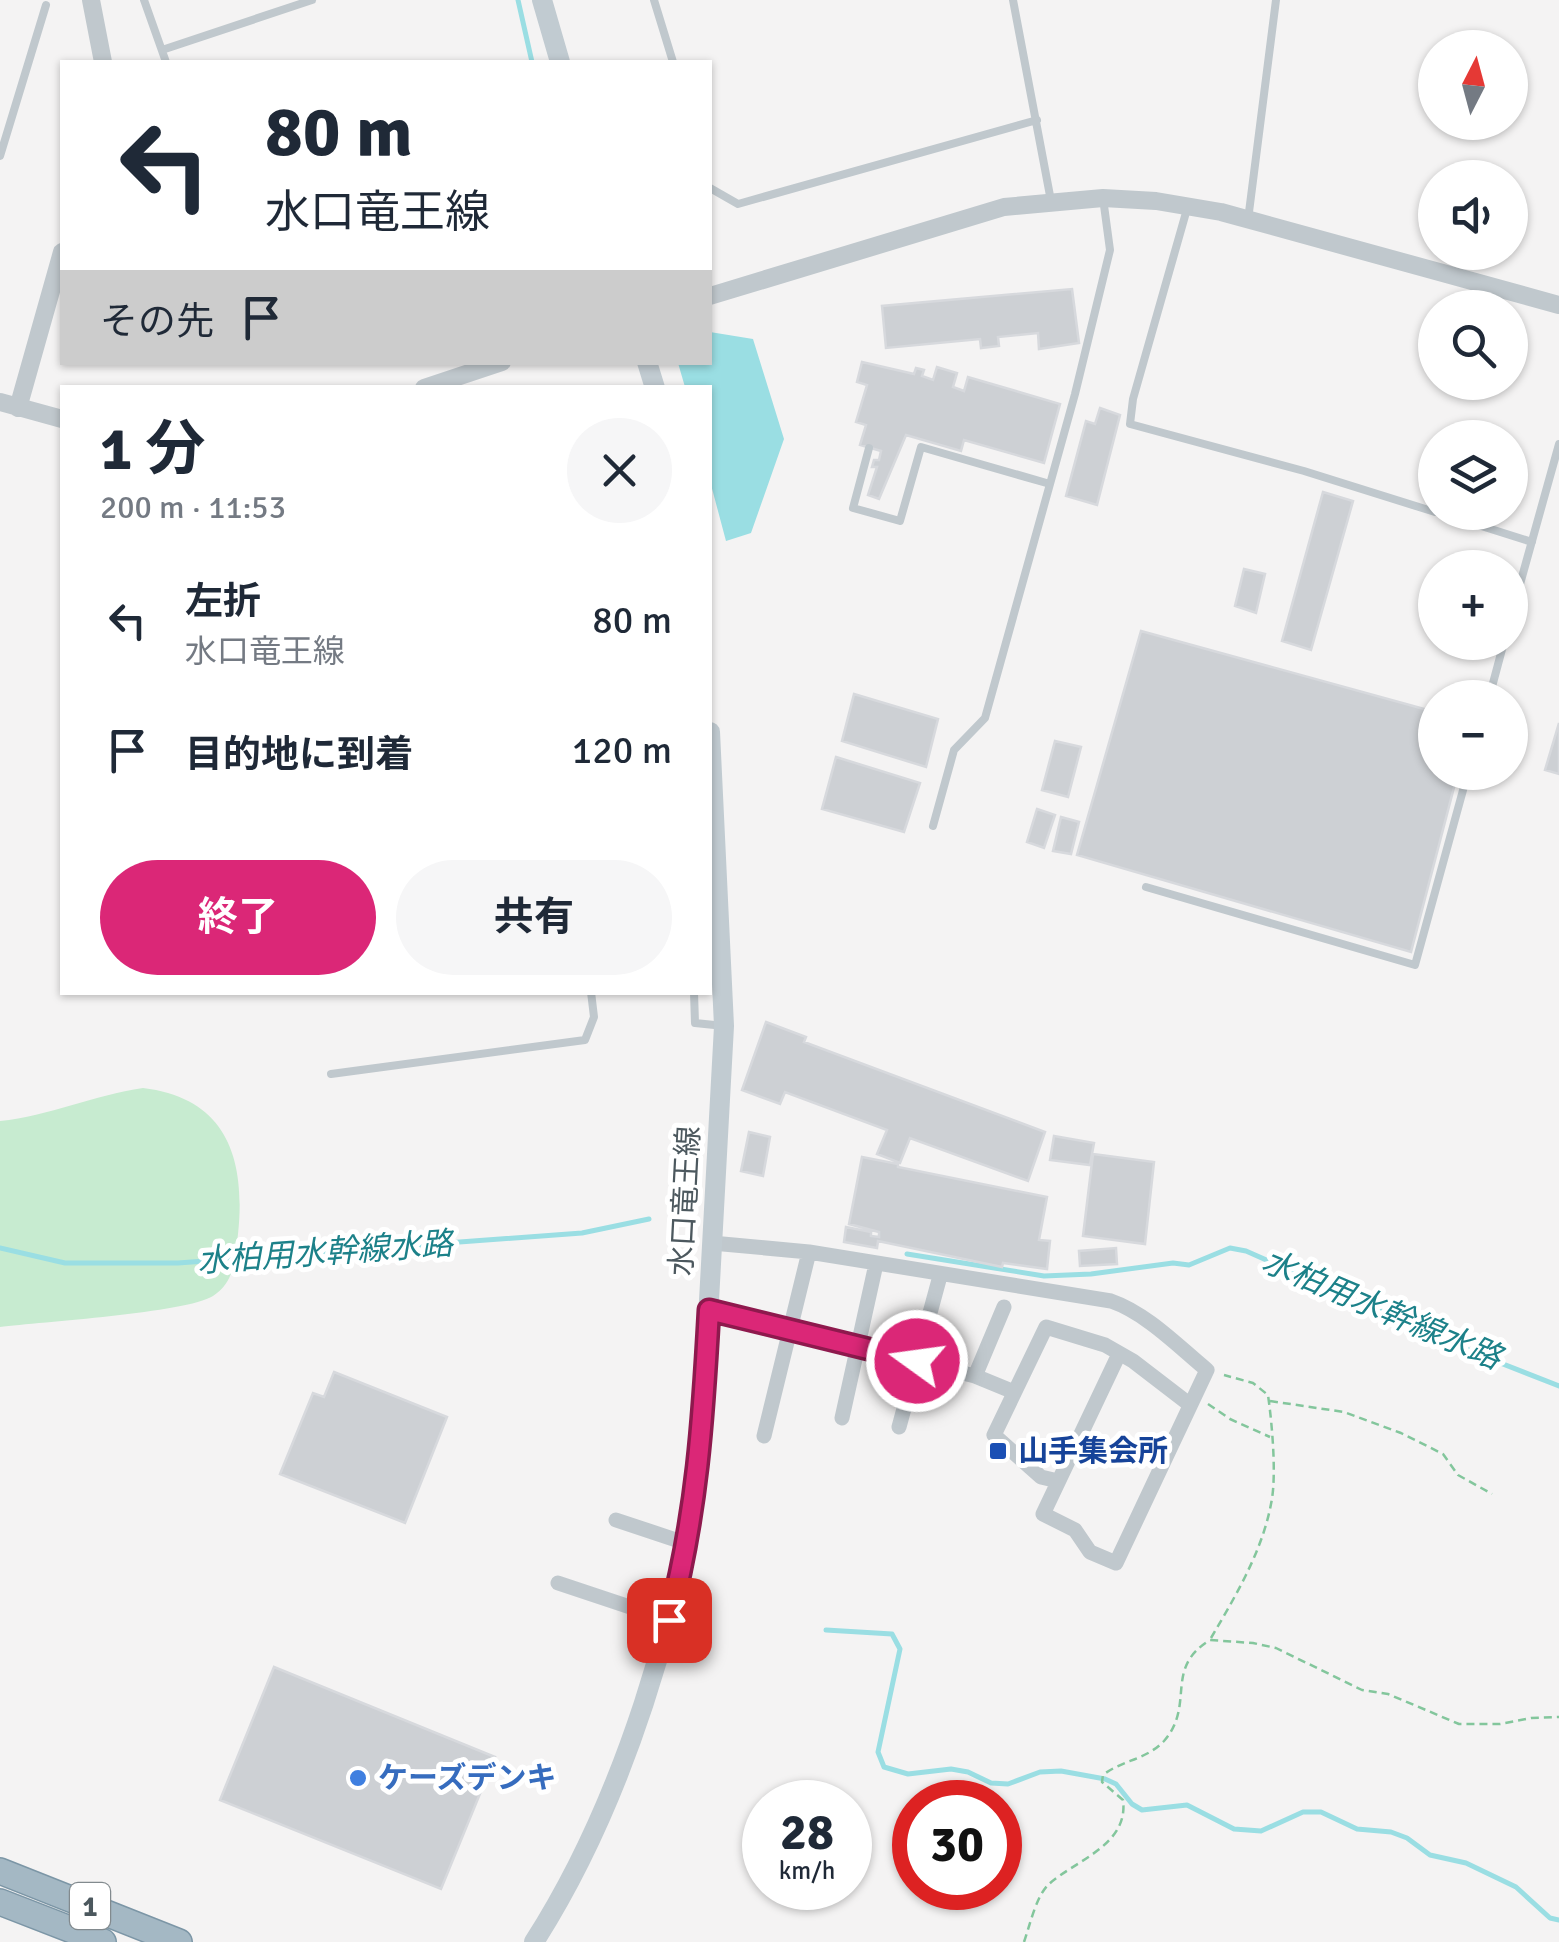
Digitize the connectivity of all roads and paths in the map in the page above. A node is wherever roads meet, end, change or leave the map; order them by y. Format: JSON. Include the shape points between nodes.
{"nodes":[{"id":1,"x":90,"y":0,"type":"edge"},
{"id":2,"x":144,"y":0,"type":"edge"},
{"id":3,"x":312,"y":0,"type":"edge"},
{"id":4,"x":542,"y":0,"type":"edge"},
{"id":5,"x":654,"y":0,"type":"edge"},
{"id":6,"x":1013,"y":0,"type":"edge"},
{"id":7,"x":1276,"y":0,"type":"edge"},
{"id":8,"x":46,"y":5,"type":"dead end"},
{"id":9,"x":162,"y":50,"type":"junction"},
{"id":10,"x":103,"y":60,"type":"edge"},
{"id":11,"x":165,"y":60,"type":"edge"},
{"id":12,"x":559,"y":60,"type":"edge"},
{"id":13,"x":671,"y":60,"type":"edge"},
{"id":14,"x":1037,"y":120,"type":"junction"},
{"id":15,"x":0,"y":156,"type":"edge"},
{"id":16,"x":712,"y":189,"type":"edge"},
{"id":17,"x":1103,"y":198,"type":"junction"},
{"id":18,"x":1051,"y":201,"type":"junction"},
{"id":19,"x":1188,"y":206,"type":"junction"},
{"id":20,"x":1248,"y":220,"type":"junction"},
{"id":21,"x":60,"y":258,"type":"edge"},
{"id":22,"x":712,"y":295,"type":"edge"},
{"id":23,"x":1559,"y":305,"type":"edge"},
{"id":24,"x":493,"y":365,"type":"edge"},
{"id":25,"x":433,"y":385,"type":"edge"},
{"id":26,"x":9,"y":405,"type":"edge"},
{"id":27,"x":60,"y":418,"type":"edge"},
{"id":28,"x":1559,"y":444,"type":"edge"},
{"id":29,"x":869,"y":448,"type":"dead end"},
{"id":30,"x":1050,"y":484,"type":"junction"},
{"id":31,"x":1418,"y":506,"type":"edge"},
{"id":32,"x":1494,"y":530,"type":"edge"},
{"id":33,"x":1532,"y":542,"type":"junction"},
{"id":34,"x":1528,"y":556,"type":"edge"},
{"id":35,"x":712,"y":774,"type":"edge"},
{"id":36,"x":1463,"y":790,"type":"edge"},
{"id":37,"x":932,"y":826,"type":"dead end"},
{"id":38,"x":1146,"y":887,"type":"dead end"},
{"id":39,"x":591,"y":995,"type":"edge"},
{"id":40,"x":694,"y":995,"type":"edge"},
{"id":41,"x":724,"y":1026,"type":"junction"},
{"id":42,"x":331,"y":1074,"type":"dead end"},
{"id":43,"x":712,"y":1243,"type":"junction"},
{"id":44,"x":809,"y":1252,"type":"junction"},
{"id":45,"x":876,"y":1264,"type":"junction"},
{"id":46,"x":940,"y":1276,"type":"junction"},
{"id":47,"x":1004,"y":1306,"type":"dead end"},
{"id":48,"x":709,"y":1310,"type":"junction"},
{"id":49,"x":790,"y":1329,"type":"junction"},
{"id":50,"x":857,"y":1346,"type":"junction"},
{"id":51,"x":1119,"y":1354,"type":"junction"},
{"id":52,"x":917,"y":1361,"type":"junction"},
{"id":53,"x":1207,"y":1370,"type":"junction"},
{"id":54,"x":975,"y":1376,"type":"junction"},
{"id":55,"x":1014,"y":1392,"type":"junction"},
{"id":56,"x":1192,"y":1399,"type":"junction"},
{"id":57,"x":1269,"y":1400,"type":"junction"},
{"id":58,"x":842,"y":1418,"type":"dead end"},
{"id":59,"x":900,"y":1427,"type":"dead end"},
{"id":60,"x":764,"y":1436,"type":"dead end"},
{"id":61,"x":1270,"y":1437,"type":"junction"},
{"id":62,"x":1058,"y":1482,"type":"junction"},
{"id":63,"x":1492,"y":1494,"type":"dead end"},
{"id":64,"x":616,"y":1520,"type":"dead end"},
{"id":65,"x":688,"y":1544,"type":"junction"},
{"id":66,"x":558,"y":1584,"type":"dead end"},
{"id":67,"x":669,"y":1620,"type":"junction"},
{"id":68,"x":1210,"y":1640,"type":"junction"},
{"id":69,"x":1559,"y":1717,"type":"edge"},
{"id":70,"x":0,"y":1870,"type":"edge"},
{"id":71,"x":0,"y":1902,"type":"edge"},
{"id":72,"x":102,"y":1942,"type":"edge"},
{"id":73,"x":179,"y":1942,"type":"edge"},
{"id":74,"x":534,"y":1942,"type":"edge"},
{"id":75,"x":1024,"y":1942,"type":"edge"}],
"edges":[{"from":1,"to":10,"type":"street"},
{"from":2,"to":9,"type":"lane"},
{"from":3,"to":9,"type":"lane"},
{"from":4,"to":12,"type":"main road"},
{"from":5,"to":13,"type":"lane"},
{"from":6,"to":14,"type":"lane"},
{"from":7,"to":20,"type":"lane"},
{"from":8,"to":15,"type":"lane"},
{"from":9,"to":11,"type":"lane"},
{"from":14,"to":16,"type":"lane","via":[[738,204]]},
{"from":14,"to":18,"type":"lane"},
{"from":17,"to":18,"type":"street"},
{"from":17,"to":19,"type":"street"},
{"from":17,"to":30,"type":"lane","via":[[1110,250]]},
{"from":18,"to":22,"type":"street","via":[[945,223]]},
{"from":19,"to":20,"type":"street"},
{"from":19,"to":31,"type":"lane","via":[[1130,424]]},
{"from":20,"to":23,"type":"street"},
{"from":21,"to":26,"type":"street"},
{"from":24,"to":25,"type":"street"},
{"from":26,"to":27,"type":"street"},
{"from":28,"to":33,"type":"lane"},
{"from":29,"to":30,"type":"lane","via":[[852,508],[900,521],[920,447]]},
{"from":30,"to":37,"type":"lane","via":[[985,718],[954,750]]},
{"from":32,"to":33,"type":"lane"},
{"from":33,"to":34,"type":"lane"},
{"from":35,"to":41,"type":"main road","name":"水口竜王線"},
{"from":36,"to":38,"type":"lane","via":[[1415,965]]},
{"from":39,"to":42,"type":"lane","via":[[594,1017],[585,1040]]},
{"from":40,"to":41,"type":"lane","via":[[695,1023]]},
{"from":41,"to":43,"type":"main road","name":"水口竜王線"},
{"from":43,"to":44,"type":"street"},
{"from":43,"to":48,"type":"main road","name":"水口竜王線"},
{"from":44,"to":45,"type":"street"},
{"from":44,"to":49,"type":"street"},
{"from":45,"to":46,"type":"street"},
{"from":45,"to":50,"type":"street"},
{"from":46,"to":52,"type":"street"},
{"from":46,"to":53,"type":"street","via":[[1121,1305]]},
{"from":47,"to":54,"type":"street"},
{"from":48,"to":49,"type":"street"},
{"from":48,"to":65,"type":"main road","name":"水口竜王線"},
{"from":49,"to":50,"type":"street"},
{"from":49,"to":60,"type":"street"},
{"from":50,"to":52,"type":"street"},
{"from":50,"to":58,"type":"street"},
{"from":51,"to":55,"type":"street","via":[[1046,1327]]},
{"from":51,"to":56,"type":"street"},
{"from":51,"to":62,"type":"street"},
{"from":52,"to":54,"type":"street"},
{"from":52,"to":59,"type":"street"},
{"from":53,"to":56,"type":"street"},
{"from":53,"to":57,"type":"path","via":[[1253,1383]]},
{"from":54,"to":55,"type":"street"},
{"from":55,"to":62,"type":"street","via":[[994,1435],[1041,1476]]},
{"from":56,"to":61,"type":"path"},
{"from":56,"to":62,"type":"street","via":[[1116,1563],[1090,1552],[1074,1530],[1043,1514]]},
{"from":57,"to":61,"type":"path"},
{"from":57,"to":63,"type":"path","via":[[1344,1412],[1401,1432],[1443,1454],[1458,1474]]},
{"from":61,"to":68,"type":"path","via":[[1272,1504],[1240,1590]]},
{"from":64,"to":65,"type":"street"},
{"from":65,"to":67,"type":"main road","name":"水口竜王線"},
{"from":66,"to":67,"type":"street"},
{"from":67,"to":74,"type":"main road","name":"水口竜王線","via":[[600,1820]]},
{"from":68,"to":69,"type":"path","via":[[1276,1648],[1362,1690],[1459,1724]]},
{"from":68,"to":75,"type":"path","via":[[1187,1658],[1180,1706],[1165,1739],[1148,1755],[1103,1774],[1102,1782],[1123,1800],[1120,1825],[1098,1852],[1044,1891]]},
{"from":70,"to":73,"type":"highway","number":"1"},
{"from":71,"to":72,"type":"highway","number":"1"}]}
